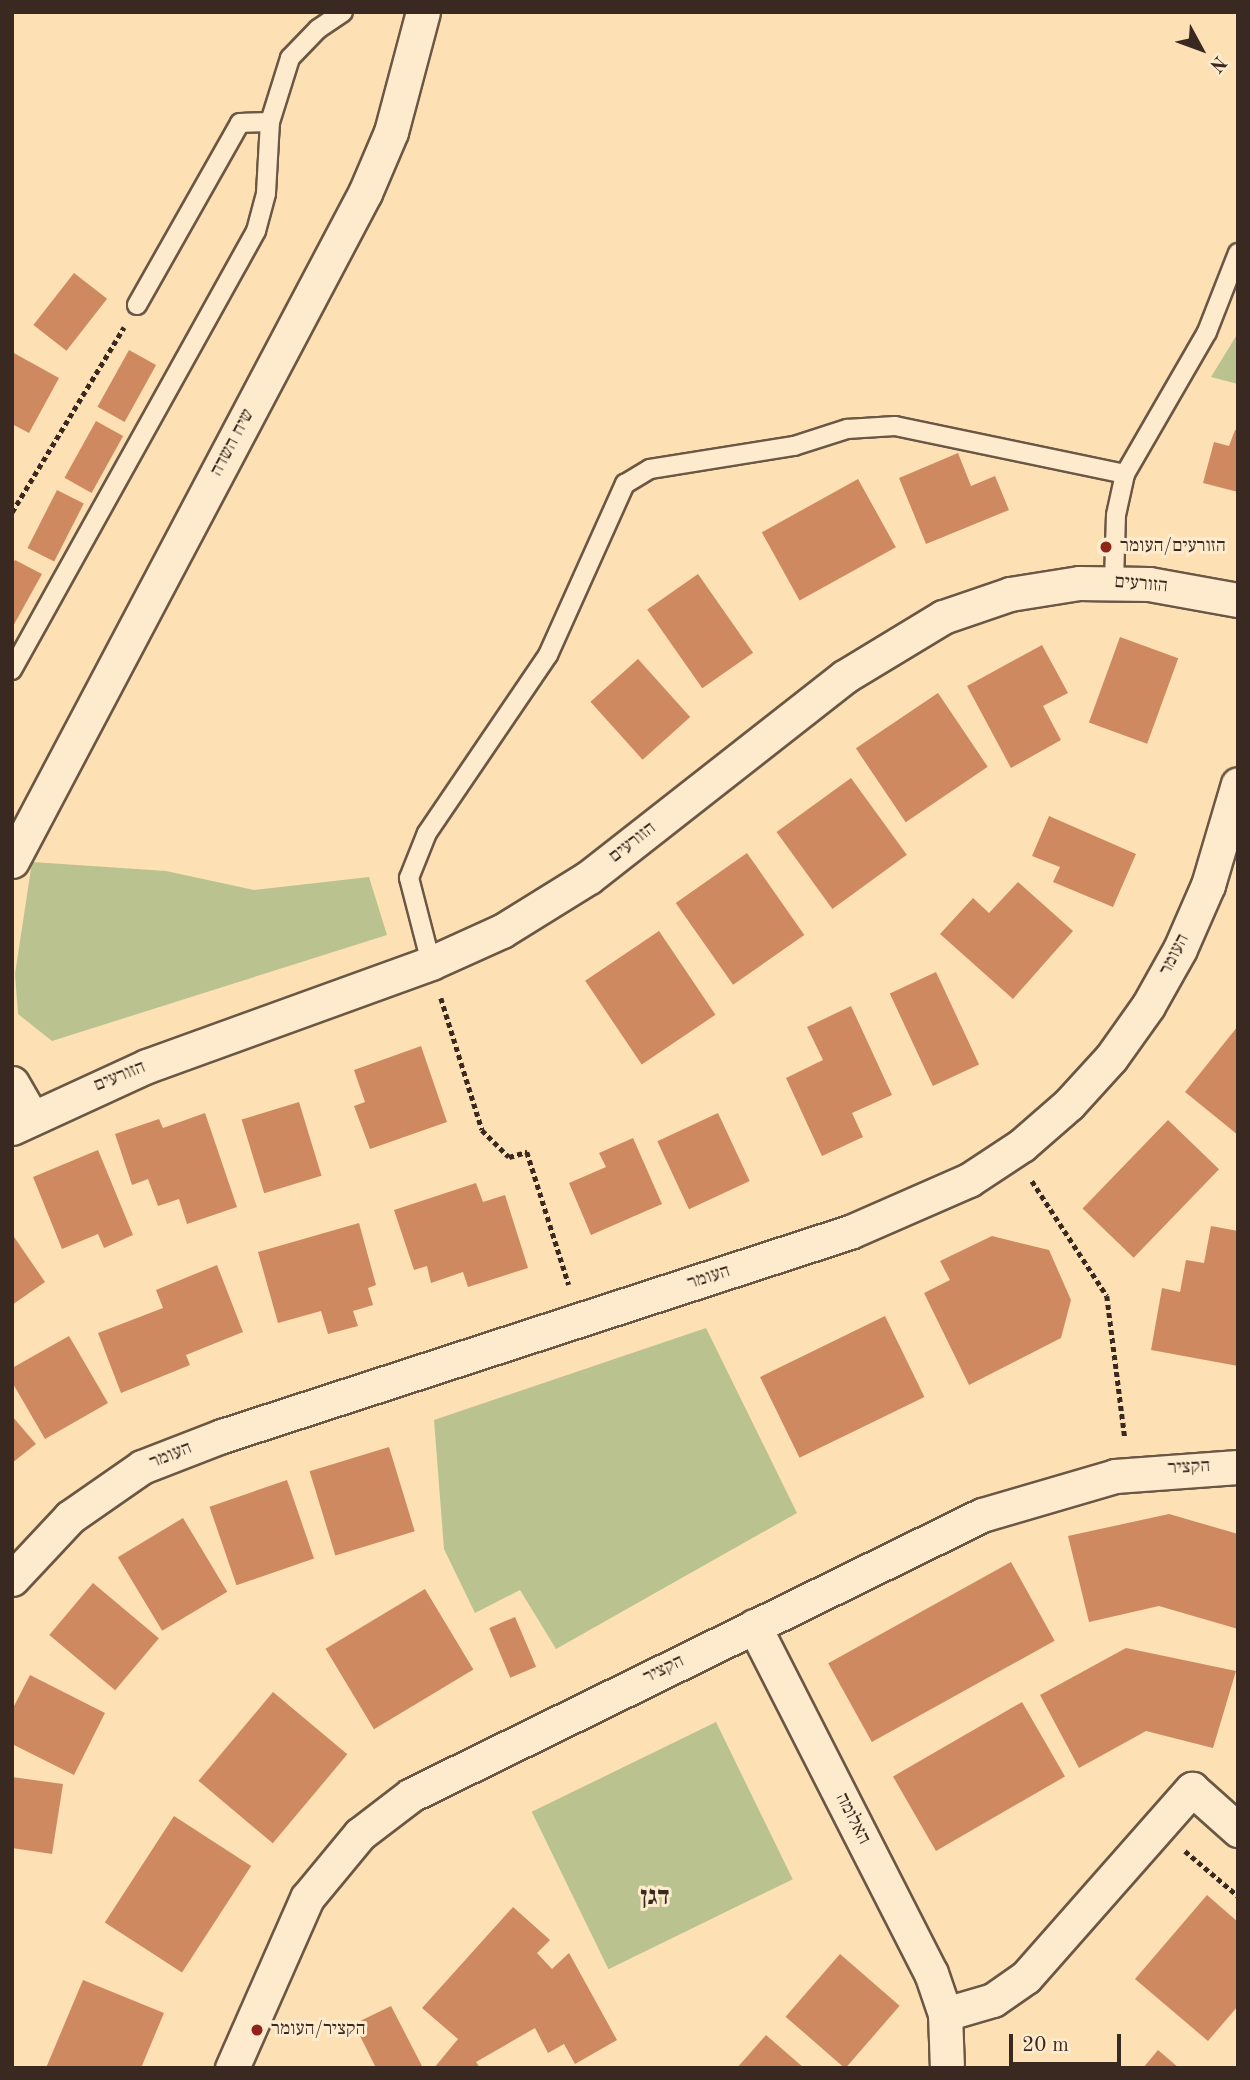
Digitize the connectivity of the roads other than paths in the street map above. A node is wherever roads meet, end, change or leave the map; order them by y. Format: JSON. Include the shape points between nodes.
{"nodes":[{"id":1,"x":343,"y":12,"type":"edge"},
{"id":2,"x":423,"y":12,"type":"edge"},
{"id":3,"x":270,"y":122,"type":"junction"},
{"id":4,"x":1238,"y":253,"type":"edge"},
{"id":5,"x":137,"y":305,"type":"road end"},
{"id":6,"x":1125,"y":474,"type":"junction"},
{"id":7,"x":1114,"y":582,"type":"junction"},
{"id":8,"x":1238,"y":600,"type":"edge"},
{"id":9,"x":12,"y":670,"type":"edge"},
{"id":10,"x":1238,"y":784,"type":"edge"},
{"id":11,"x":12,"y":861,"type":"edge"},
{"id":12,"x":431,"y":963,"type":"junction"},
{"id":13,"x":12,"y":1083,"type":"edge"},
{"id":14,"x":22,"y":1122,"type":"edge"},
{"id":15,"x":1238,"y":1467,"type":"edge"},
{"id":16,"x":12,"y":1579,"type":"edge"},
{"id":17,"x":754,"y":1626,"type":"junction"},
{"id":18,"x":1238,"y":1830,"type":"edge"},
{"id":19,"x":945,"y":2014,"type":"junction"},
{"id":20,"x":232,"y":2068,"type":"edge"},
{"id":21,"x":947,"y":2068,"type":"edge"}],
"edges":[{"from":1,"to":3,"type":"lane","via":[[318,29],[290,58]]},
{"from":2,"to":11,"type":"street","name":"שיח השדה","via":[[391,132],[365,193]]},
{"from":3,"to":5,"type":"lane","via":[[240,123]]},
{"from":3,"to":9,"type":"lane","via":[[266,193],[256,231]]},
{"from":4,"to":6,"type":"lane","via":[[1207,332]]},
{"from":6,"to":7,"type":"lane","via":[[1116,515]]},
{"from":6,"to":12,"type":"lane","via":[[895,426],[847,429],[794,446],[650,469],[625,484],[548,655],[426,833],[409,878]]},
{"from":7,"to":8,"type":"street","name":"הזורעים"},
{"from":7,"to":12,"type":"street","name":"הזורעים","via":[[1010,594],[911,634],[844,677],[568,891],[502,931]]},
{"from":10,"to":16,"type":"street","name":"העומר","via":[[1208,885],[1181,949],[1148,1006],[1111,1058],[1077,1095],[1012,1151],[912,1209],[222,1436],[142,1467],[70,1517]]},
{"from":12,"to":14,"type":"street","name":"הזורעים","via":[[147,1066]]},
{"from":13,"to":14,"type":"street"},
{"from":15,"to":17,"type":"street","name":"הקציר","via":[[1130,1474],[1069,1486],[982,1515]]},
{"from":17,"to":19,"type":"street","name":"האלומה","via":[[931,1973]]},
{"from":17,"to":20,"type":"street","name":"הקציר","via":[[430,1785],[377,1819],[332,1864],[307,1898]]},
{"from":18,"to":19,"type":"street","via":[[1192,1789],[1018,1984],[984,2004]]},
{"from":19,"to":21,"type":"street","name":"האלומה"}]}
